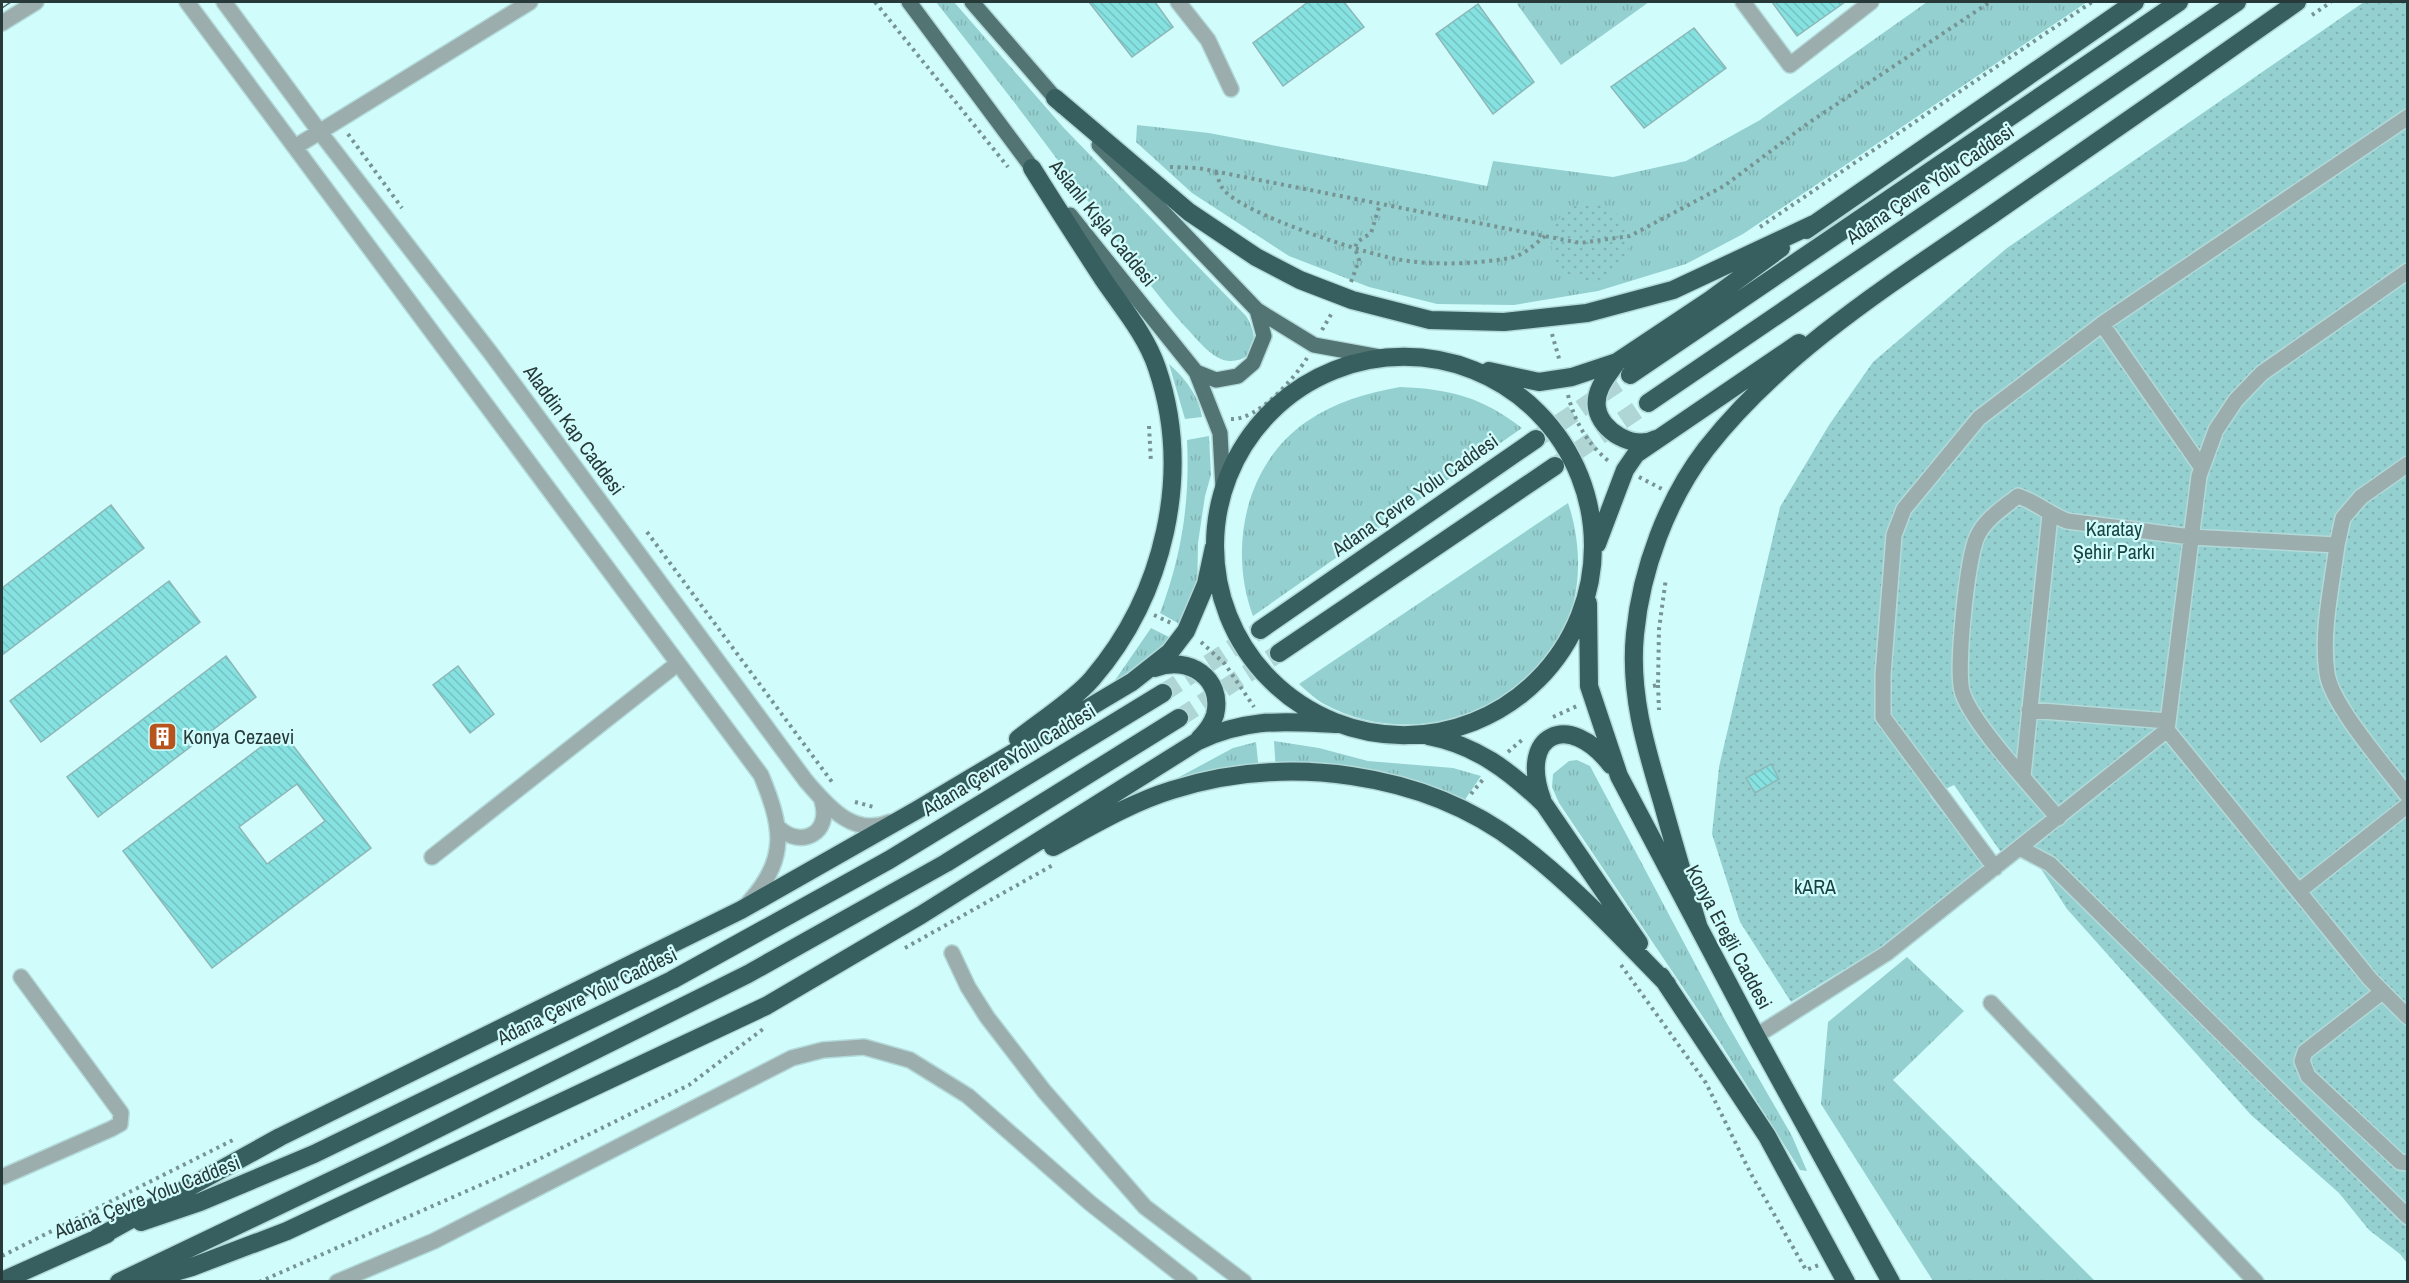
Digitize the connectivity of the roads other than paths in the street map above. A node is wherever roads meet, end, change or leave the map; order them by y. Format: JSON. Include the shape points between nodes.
{"nodes":[{"id":1,"x":36,"y":2,"type":"edge"},
{"id":2,"x":188,"y":2,"type":"edge"},
{"id":3,"x":224,"y":2,"type":"edge"},
{"id":4,"x":530,"y":2,"type":"edge"},
{"id":5,"x":909,"y":2,"type":"edge"},
{"id":6,"x":972,"y":2,"type":"edge"},
{"id":7,"x":1178,"y":2,"type":"edge"},
{"id":8,"x":1743,"y":2,"type":"edge"},
{"id":9,"x":1871,"y":2,"type":"edge"},
{"id":10,"x":2134,"y":2,"type":"edge"},
{"id":11,"x":2179,"y":2,"type":"edge"},
{"id":12,"x":2237,"y":2,"type":"edge"},
{"id":13,"x":2297,"y":2,"type":"edge"},
{"id":14,"x":2,"y":23,"type":"edge"},
{"id":15,"x":1231,"y":89,"type":"dead end"},
{"id":16,"x":1054,"y":98,"type":"junction"},
{"id":17,"x":2408,"y":117,"type":"edge"},
{"id":18,"x":319,"y":131,"type":"junction"},
{"id":19,"x":295,"y":147,"type":"junction"},
{"id":20,"x":1032,"y":168,"type":"junction"},
{"id":21,"x":1814,"y":224,"type":"junction"},
{"id":22,"x":2408,"y":271,"type":"edge"},
{"id":23,"x":1855,"y":308,"type":"junction"},
{"id":24,"x":1257,"y":310,"type":"junction"},
{"id":25,"x":2102,"y":324,"type":"junction"},
{"id":26,"x":1380,"y":357,"type":"junction"},
{"id":27,"x":1439,"y":359,"type":"junction"},
{"id":28,"x":1624,"y":368,"type":"junction"},
{"id":29,"x":1196,"y":372,"type":"junction"},
{"id":30,"x":1648,"y":403,"type":"tunnel mouth"},
{"id":31,"x":1667,"y":433,"type":"junction"},
{"id":32,"x":1536,"y":439,"type":"tunnel mouth"},
{"id":33,"x":2408,"y":464,"type":"edge"},
{"id":34,"x":1555,"y":466,"type":"tunnel mouth"},
{"id":35,"x":2202,"y":468,"type":"junction"},
{"id":36,"x":1223,"y":488,"type":"junction"},
{"id":37,"x":2050,"y":514,"type":"junction"},
{"id":38,"x":2191,"y":537,"type":"junction"},
{"id":39,"x":2337,"y":545,"type":"junction"},
{"id":40,"x":1214,"y":547,"type":"junction"},
{"id":41,"x":1594,"y":554,"type":"junction"},
{"id":42,"x":1587,"y":595,"type":"junction"},
{"id":43,"x":1260,"y":630,"type":"tunnel mouth"},
{"id":44,"x":1279,"y":653,"type":"tunnel mouth"},
{"id":45,"x":677,"y":664,"type":"junction"},
{"id":46,"x":1148,"y":670,"type":"junction"},
{"id":47,"x":1163,"y":693,"type":"tunnel mouth"},
{"id":48,"x":2029,"y":710,"type":"junction"},
{"id":49,"x":1179,"y":718,"type":"tunnel mouth"},
{"id":50,"x":1339,"y":724,"type":"junction"},
{"id":51,"x":2167,"y":726,"type":"junction"},
{"id":52,"x":1423,"y":735,"type":"junction"},
{"id":53,"x":1198,"y":741,"type":"junction"},
{"id":54,"x":1619,"y":776,"type":"junction"},
{"id":55,"x":2023,"y":776,"type":"junction"},
{"id":56,"x":964,"y":782,"type":"junction"},
{"id":57,"x":2408,"y":795,"type":"edge"},
{"id":58,"x":821,"y":799,"type":"junction"},
{"id":59,"x":1544,"y":804,"type":"junction"},
{"id":60,"x":2408,"y":805,"type":"edge"},
{"id":61,"x":917,"y":810,"type":"junction"},
{"id":62,"x":2058,"y":818,"type":"junction"},
{"id":63,"x":778,"y":827,"type":"junction"},
{"id":64,"x":2020,"y":848,"type":"junction"},
{"id":65,"x":432,"y":857,"type":"dead end"},
{"id":66,"x":1995,"y":868,"type":"junction"},
{"id":67,"x":2299,"y":891,"type":"junction"},
{"id":68,"x":741,"y":910,"type":"junction"},
{"id":69,"x":921,"y":915,"type":"junction"},
{"id":70,"x":1698,"y":925,"type":"junction"},
{"id":71,"x":952,"y":953,"type":"dead end"},
{"id":72,"x":21,"y":978,"type":"dead end"},
{"id":73,"x":1666,"y":984,"type":"junction"},
{"id":74,"x":2382,"y":992,"type":"junction"},
{"id":75,"x":1991,"y":1003,"type":"dead end"},
{"id":76,"x":2408,"y":1017,"type":"edge"},
{"id":77,"x":1756,"y":1036,"type":"junction"},
{"id":78,"x":2408,"y":1162,"type":"edge"},
{"id":79,"x":2,"y":1177,"type":"edge"},
{"id":80,"x":2408,"y":1217,"type":"edge"},
{"id":81,"x":97,"y":1238,"type":"junction"},
{"id":82,"x":2,"y":1281,"type":"edge"},
{"id":83,"x":119,"y":1281,"type":"edge"},
{"id":84,"x":141,"y":1281,"type":"edge"},
{"id":85,"x":337,"y":1281,"type":"edge"},
{"id":86,"x":1190,"y":1281,"type":"edge"},
{"id":87,"x":1244,"y":1281,"type":"edge"},
{"id":88,"x":1846,"y":1281,"type":"edge"},
{"id":89,"x":1891,"y":1281,"type":"edge"},
{"id":90,"x":2256,"y":1281,"type":"edge"}],
"edges":[{"from":1,"to":14,"type":"street"},
{"from":2,"to":19,"type":"street"},
{"from":3,"to":18,"type":"street","name":"Aladdin Kap Caddesi"},
{"from":4,"to":18,"type":"street"},
{"from":5,"to":20,"type":"main road","name":"Aslanlı Kışla Caddesi"},
{"from":6,"to":16,"type":"main road"},
{"from":7,"to":15,"type":"street","via":[[1208,40]]},
{"from":8,"to":9,"type":"street","via":[[1790,65]]},
{"from":10,"to":21,"type":"highway"},
{"from":11,"to":28,"type":"highway","name":"Adana Çevre Yolu Caddesi"},
{"from":12,"to":30,"type":"highway","name":"Adana Çevre Yolu Caddesi"},
{"from":13,"to":23,"type":"highway"},
{"from":16,"to":21,"type":"highway","via":[[1189,212],[1256,257],[1342,296],[1430,320],[1504,322],[1587,313],[1673,290]]},
{"from":16,"to":24,"type":"main road"},
{"from":17,"to":25,"type":"street"},
{"from":18,"to":19,"type":"street"},
{"from":18,"to":58,"type":"street","name":"Aladdin Kap Caddesi","via":[[490,352]]},
{"from":19,"to":45,"type":"street"},
{"from":20,"to":29,"type":"main road","name":"Aslanlı Kışla Caddesi"},
{"from":20,"to":56,"type":"highway","via":[[1136,327],[1157,367],[1169,421],[1172,471],[1167,525],[1152,576],[1131,624],[1091,681]]},
{"from":21,"to":28,"type":"highway"},
{"from":22,"to":35,"type":"street","via":[[2262,373],[2236,400],[2216,430]]},
{"from":23,"to":31,"type":"highway"},
{"from":23,"to":70,"type":"highway","via":[[1753,394],[1704,452],[1660,532],[1645,584],[1635,633],[1634,690],[1640,731]]},
{"from":24,"to":26,"type":"main road","via":[[1314,345]]},
{"from":24,"to":29,"type":"main road","via":[[1264,336],[1253,363],[1238,376],[1216,380]]},
{"from":25,"to":35,"type":"street"},
{"from":25,"to":66,"type":"street","via":[[1978,418],[1904,509],[1894,535],[1883,717]]},
{"from":26,"to":27,"type":"highway"},
{"from":26,"to":36,"type":"highway","via":[[1345,365],[1282,399],[1257,425]]},
{"from":27,"to":28,"type":"highway","via":[[1539,382]]},
{"from":27,"to":41,"type":"highway","via":[[1497,381],[1531,405],[1559,436],[1586,493]]},
{"from":28,"to":31,"type":"highway","via":[[1601,385],[1597,408],[1603,421],[1615,435],[1639,442],[1652,441]]},
{"from":29,"to":36,"type":"main road","name":"Aslanlı Kışla Caddesi","via":[[1220,433]]},
{"from":31,"to":41,"type":"highway","via":[[1636,454],[1625,470]]},
{"from":32,"to":43,"type":"highway","name":"Adana Çevre Yolu Caddesi"},
{"from":33,"to":39,"type":"street","via":[[2361,497],[2343,518]]},
{"from":34,"to":44,"type":"highway"},
{"from":35,"to":38,"type":"street"},
{"from":36,"to":40,"type":"highway"},
{"from":37,"to":38,"type":"street","via":[[2067,521]]},
{"from":37,"to":48,"type":"street"},
{"from":37,"to":55,"type":"street","via":[[2018,496],[1989,518],[1976,538],[1964,599],[1962,690],[1972,712]]},
{"from":38,"to":39,"type":"street"},
{"from":38,"to":51,"type":"street"},
{"from":39,"to":57,"type":"street","via":[[2326,629],[2327,675],[2345,712]]},
{"from":40,"to":46,"type":"highway","via":[[1206,584],[1186,631],[1170,652]]},
{"from":40,"to":50,"type":"highway","via":[[1223,603],[1249,655],[1289,696]]},
{"from":41,"to":42,"type":"highway"},
{"from":42,"to":52,"type":"highway","via":[[1570,638],[1544,675],[1509,704],[1468,725]]},
{"from":42,"to":54,"type":"highway","name":"Konya Ereğli Caddesi","via":[[1588,686]]},
{"from":45,"to":63,"type":"street","via":[[761,775]]},
{"from":45,"to":65,"type":"street"},
{"from":46,"to":53,"type":"highway","via":[[1176,662],[1201,673],[1216,703],[1214,717]]},
{"from":46,"to":56,"type":"highway"},
{"from":47,"to":81,"type":"highway","name":"Adana Çevre Yolu Caddesi","via":[[889,860],[672,980],[314,1154],[200,1202]]},
{"from":48,"to":51,"type":"street"},
{"from":48,"to":55,"type":"street"},
{"from":49,"to":83,"type":"highway","via":[[946,863],[748,974],[389,1153]]},
{"from":50,"to":52,"type":"highway","via":[[1380,734]]},
{"from":50,"to":53,"type":"highway","via":[[1257,722],[1228,728]]},
{"from":51,"to":62,"type":"street"},
{"from":51,"to":67,"type":"street"},
{"from":52,"to":59,"type":"highway","via":[[1450,740],[1497,762]]},
{"from":53,"to":69,"type":"highway"},
{"from":54,"to":59,"type":"highway","via":[[1593,744],[1578,735],[1563,733],[1541,747],[1535,763],[1535,780]]},
{"from":54,"to":70,"type":"highway","name":"Konya Ereğli Caddesi"},
{"from":55,"to":62,"type":"street"},
{"from":56,"to":61,"type":"highway"},
{"from":58,"to":61,"type":"street","name":"Aladdin Kap Caddesi","via":[[838,817],[880,826]]},
{"from":58,"to":63,"type":"street","via":[[825,823],[818,830],[795,837]]},
{"from":59,"to":73,"type":"highway"},
{"from":60,"to":67,"type":"street"},
{"from":61,"to":68,"type":"highway"},
{"from":62,"to":64,"type":"street"},
{"from":63,"to":68,"type":"street","via":[[777,854],[767,882]]},
{"from":64,"to":66,"type":"street"},
{"from":64,"to":80,"type":"street","via":[[2050,864]]},
{"from":66,"to":77,"type":"street","via":[[1887,953]]},
{"from":67,"to":74,"type":"street"},
{"from":68,"to":81,"type":"highway","via":[[280,1137]]},
{"from":69,"to":73,"type":"highway","via":[[1143,801],[1203,782],[1272,773],[1346,775],[1433,797],[1517,842],[1554,872]]},
{"from":69,"to":84,"type":"highway","via":[[766,1006],[684,1047],[287,1231],[192,1267]]},
{"from":70,"to":77,"type":"highway","name":"Konya Ereğli Caddesi"},
{"from":71,"to":87,"type":"street","via":[[987,1017],[1145,1207]]},
{"from":72,"to":79,"type":"street","via":[[121,1113],[120,1124]]},
{"from":73,"to":88,"type":"highway","via":[[1767,1136]]},
{"from":74,"to":76,"type":"street"},
{"from":74,"to":78,"type":"street","via":[[2305,1052],[2302,1061],[2308,1076],[2400,1162]]},
{"from":75,"to":90,"type":"street"},
{"from":77,"to":89,"type":"highway","name":"Konya Ereğli Caddesi"},
{"from":81,"to":82,"type":"highway","name":"Adana Çevre Yolu Caddesi"},
{"from":85,"to":86,"type":"street","via":[[434,1241],[792,1058],[824,1050],[864,1047],[910,1060],[968,1096],[1090,1203]]}]}
